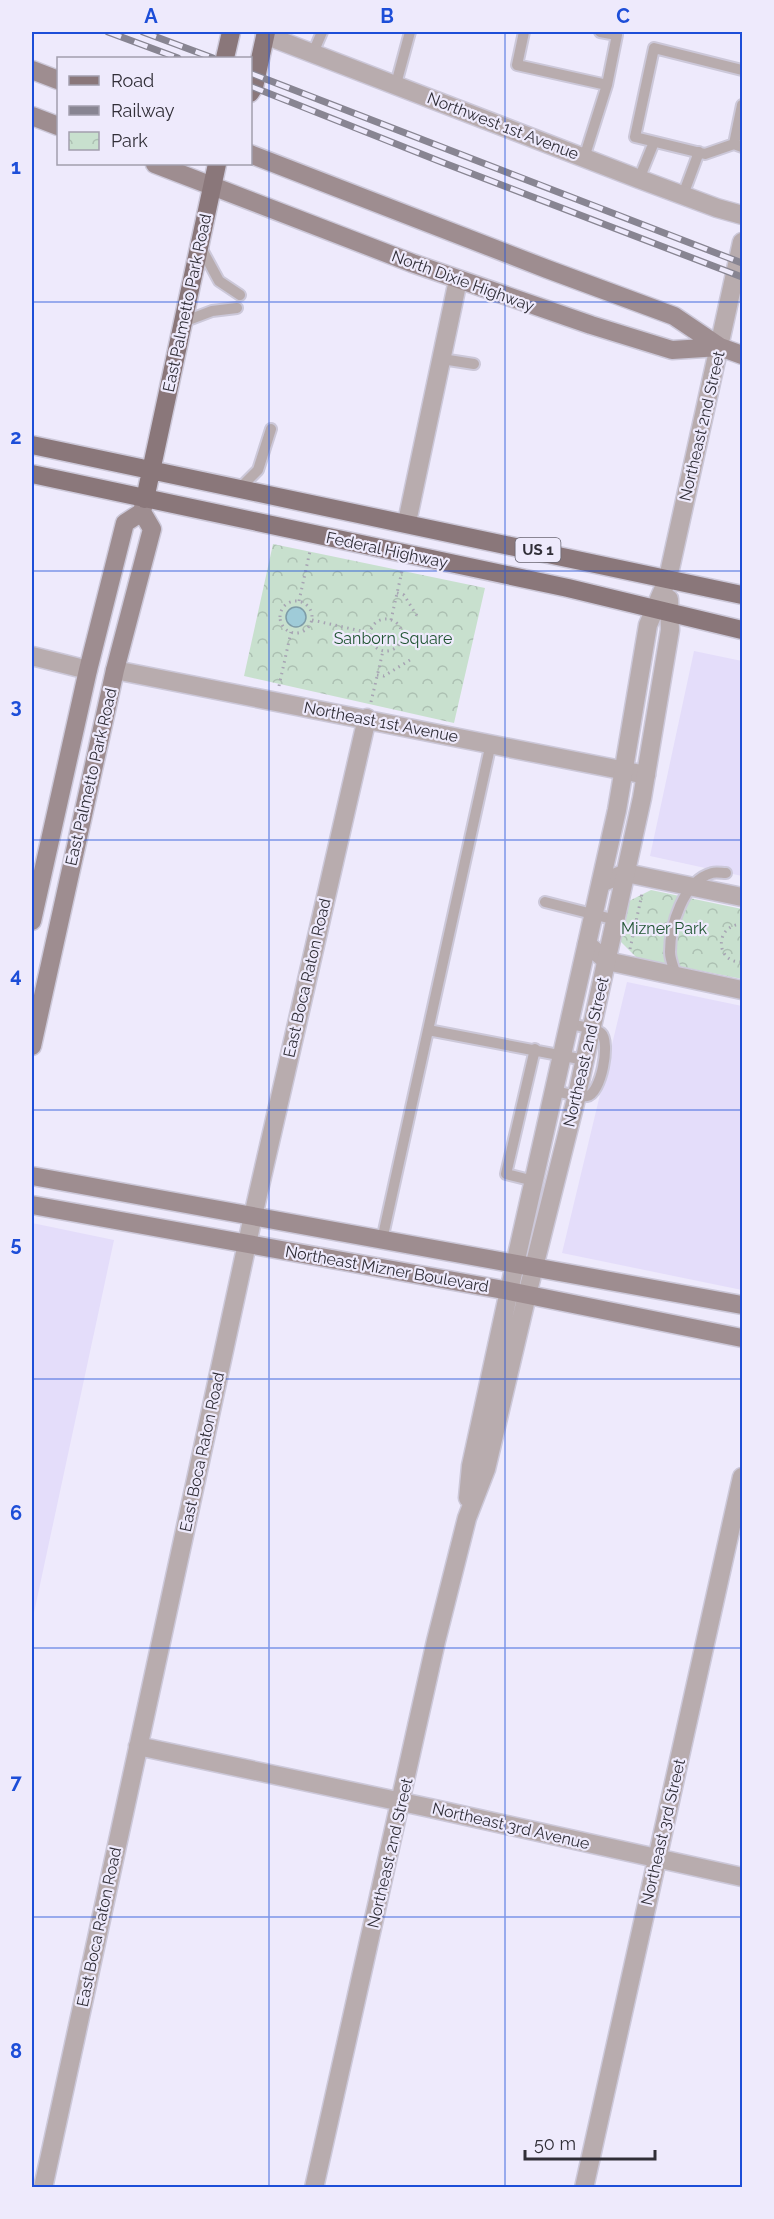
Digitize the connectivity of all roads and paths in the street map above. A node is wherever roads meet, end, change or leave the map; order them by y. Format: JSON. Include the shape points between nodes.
{"nodes":[{"id":1,"x":231,"y":32,"type":"edge"},
{"id":2,"x":322,"y":32,"type":"edge"},
{"id":3,"x":410,"y":32,"type":"edge"},
{"id":4,"x":525,"y":32,"type":"edge"},
{"id":5,"x":600,"y":32,"type":"edge"},
{"id":6,"x":265,"y":33,"type":"edge"},
{"id":7,"x":618,"y":33,"type":"edge"},
{"id":8,"x":313,"y":53,"type":"junction"},
{"id":9,"x":225,"y":57,"type":"edge"},
{"id":10,"x":32,"y":70,"type":"edge"},
{"id":11,"x":742,"y":70,"type":"edge"},
{"id":12,"x":57,"y":80,"type":"edge"},
{"id":13,"x":396,"y":84,"type":"junction"},
{"id":14,"x":607,"y":85,"type":"junction"},
{"id":15,"x":252,"y":90,"type":"edge"},
{"id":16,"x":742,"y":105,"type":"edge"},
{"id":17,"x":32,"y":116,"type":"edge"},
{"id":18,"x":57,"y":126,"type":"edge"},
{"id":19,"x":654,"y":142,"type":"junction"},
{"id":20,"x":738,"y":145,"type":"edge"},
{"id":21,"x":699,"y":152,"type":"junction"},
{"id":22,"x":252,"y":155,"type":"edge"},
{"id":23,"x":585,"y":158,"type":"junction"},
{"id":24,"x":158,"y":165,"type":"edge"},
{"id":25,"x":217,"y":165,"type":"edge"},
{"id":26,"x":639,"y":179,"type":"junction"},
{"id":27,"x":212,"y":186,"type":"junction"},
{"id":28,"x":682,"y":195,"type":"junction"},
{"id":29,"x":742,"y":215,"type":"edge"},
{"id":30,"x":742,"y":242,"type":"edge"},
{"id":31,"x":199,"y":244,"type":"junction"},
{"id":32,"x":458,"y":280,"type":"junction"},
{"id":33,"x":240,"y":295,"type":"dead end"},
{"id":34,"x":237,"y":308,"type":"dead end"},
{"id":35,"x":183,"y":322,"type":"junction"},
{"id":36,"x":720,"y":347,"type":"junction"},
{"id":37,"x":742,"y":355,"type":"edge"},
{"id":38,"x":442,"y":359,"type":"junction"},
{"id":39,"x":474,"y":364,"type":"dead end"},
{"id":40,"x":271,"y":429,"type":"dead end"},
{"id":41,"x":32,"y":445,"type":"edge"},
{"id":42,"x":150,"y":470,"type":"junction"},
{"id":43,"x":32,"y":474,"type":"edge"},
{"id":44,"x":240,"y":488,"type":"junction"},
{"id":45,"x":143,"y":506,"type":"junction"},
{"id":46,"x":407,"y":522,"type":"junction"},
{"id":47,"x":310,"y":549,"type":"dead end"},
{"id":48,"x":402,"y":569,"type":"dead end"},
{"id":49,"x":668,"y":578,"type":"junction"},
{"id":50,"x":397,"y":593,"type":"junction"},
{"id":51,"x":742,"y":594,"type":"edge"},
{"id":52,"x":298,"y":601,"type":"junction"},
{"id":53,"x":662,"y":610,"type":"junction"},
{"id":54,"x":419,"y":619,"type":"dead end"},
{"id":55,"x":312,"y":620,"type":"junction"},
{"id":56,"x":391,"y":621,"type":"junction"},
{"id":57,"x":742,"y":630,"type":"edge"},
{"id":58,"x":291,"y":632,"type":"junction"},
{"id":59,"x":370,"y":633,"type":"junction"},
{"id":60,"x":383,"y":651,"type":"junction"},
{"id":61,"x":32,"y":656,"type":"edge"},
{"id":62,"x":410,"y":660,"type":"dead end"},
{"id":63,"x":88,"y":670,"type":"junction"},
{"id":64,"x":115,"y":670,"type":"junction"},
{"id":65,"x":377,"y":675,"type":"junction"},
{"id":66,"x":276,"y":701,"type":"junction"},
{"id":67,"x":367,"y":718,"type":"junction"},
{"id":68,"x":491,"y":744,"type":"junction"},
{"id":69,"x":625,"y":771,"type":"junction"},
{"id":70,"x":646,"y":775,"type":"junction"},
{"id":71,"x":37,"y":868,"type":"edge"},
{"id":72,"x":626,"y":873,"type":"junction"},
{"id":73,"x":726,"y":873,"type":"dead end"},
{"id":74,"x":601,"y":882,"type":"junction"},
{"id":75,"x":691,"y":886,"type":"junction"},
{"id":76,"x":643,"y":893,"type":"dead end"},
{"id":77,"x":742,"y":897,"type":"edge"},
{"id":78,"x":545,"y":902,"type":"dead end"},
{"id":79,"x":594,"y":914,"type":"junction"},
{"id":80,"x":616,"y":920,"type":"junction"},
{"id":81,"x":32,"y":921,"type":"edge"},
{"id":82,"x":742,"y":924,"type":"edge"},
{"id":83,"x":587,"y":944,"type":"junction"},
{"id":84,"x":629,"y":953,"type":"dead end"},
{"id":85,"x":607,"y":961,"type":"junction"},
{"id":86,"x":742,"y":962,"type":"edge"},
{"id":87,"x":676,"y":975,"type":"junction"},
{"id":88,"x":742,"y":990,"type":"edge"},
{"id":89,"x":569,"y":1024,"type":"junction"},
{"id":90,"x":428,"y":1030,"type":"junction"},
{"id":91,"x":592,"y":1030,"type":"junction"},
{"id":92,"x":32,"y":1046,"type":"edge"},
{"id":93,"x":535,"y":1049,"type":"junction"},
{"id":94,"x":562,"y":1055,"type":"junction"},
{"id":95,"x":585,"y":1060,"type":"junction"},
{"id":96,"x":554,"y":1090,"type":"junction"},
{"id":97,"x":577,"y":1095,"type":"junction"},
{"id":98,"x":32,"y":1176,"type":"edge"},
{"id":99,"x":534,"y":1181,"type":"junction"},
{"id":100,"x":32,"y":1206,"type":"edge"},
{"id":101,"x":253,"y":1216,"type":"junction"},
{"id":102,"x":381,"y":1240,"type":"junction"},
{"id":103,"x":247,"y":1244,"type":"junction"},
{"id":104,"x":516,"y":1264,"type":"junction"},
{"id":105,"x":534,"y":1268,"type":"junction"},
{"id":106,"x":518,"y":1293,"type":"junction"},
{"id":107,"x":742,"y":1305,"type":"edge"},
{"id":108,"x":742,"y":1338,"type":"edge"},
{"id":109,"x":742,"y":1477,"type":"edge"},
{"id":110,"x":138,"y":1746,"type":"junction"},
{"id":111,"x":401,"y":1802,"type":"junction"},
{"id":112,"x":657,"y":1858,"type":"junction"},
{"id":113,"x":742,"y":1876,"type":"edge"},
{"id":114,"x":43,"y":2187,"type":"edge"},
{"id":115,"x":314,"y":2187,"type":"edge"},
{"id":116,"x":584,"y":2187,"type":"edge"}],
"edges":[{"from":1,"to":9,"type":"main road"},
{"from":2,"to":8,"type":"lane"},
{"from":3,"to":13,"type":"lane"},
{"from":4,"to":14,"type":"lane","via":[[517,65]]},
{"from":5,"to":7,"type":"lane"},
{"from":6,"to":8,"type":"street","name":"Northwest 1st Avenue"},
{"from":6,"to":15,"type":"main road"},
{"from":7,"to":14,"type":"lane"},
{"from":8,"to":13,"type":"street","name":"Northwest 1st Avenue"},
{"from":10,"to":12,"type":"main road"},
{"from":11,"to":19,"type":"lane","via":[[654,48],[635,137]]},
{"from":13,"to":23,"type":"street","name":"Northwest 1st Avenue"},
{"from":14,"to":23,"type":"lane"},
{"from":16,"to":20,"type":"lane"},
{"from":17,"to":18,"type":"main road"},
{"from":19,"to":21,"type":"lane"},
{"from":19,"to":26,"type":"lane"},
{"from":20,"to":21,"type":"lane","via":[[705,154]]},
{"from":21,"to":28,"type":"lane"},
{"from":22,"to":36,"type":"main road","name":"North Dixie Highway","via":[[674,316]]},
{"from":23,"to":26,"type":"street","name":"Northwest 1st Avenue"},
{"from":24,"to":27,"type":"main road","name":"North Dixie Highway"},
{"from":25,"to":27,"type":"main road","name":"East Palmetto Park Road"},
{"from":26,"to":28,"type":"street","name":"Northwest 1st Avenue"},
{"from":27,"to":31,"type":"main road","name":"East Palmetto Park Road"},
{"from":27,"to":32,"type":"main road","name":"North Dixie Highway"},
{"from":28,"to":29,"type":"street","name":"Northwest 1st Avenue"},
{"from":30,"to":36,"type":"street","name":"Northeast 2nd Street"},
{"from":31,"to":33,"type":"lane","via":[[219,281]]},
{"from":31,"to":35,"type":"main road","name":"East Palmetto Park Road"},
{"from":32,"to":36,"type":"main road","name":"North Dixie Highway","via":[[672,350]]},
{"from":32,"to":38,"type":"street"},
{"from":34,"to":35,"type":"lane","via":[[212,311]]},
{"from":35,"to":42,"type":"main road","name":"East Palmetto Park Road"},
{"from":36,"to":37,"type":"main road","name":"North Dixie Highway"},
{"from":36,"to":49,"type":"street","name":"Northeast 2nd Street"},
{"from":38,"to":39,"type":"lane"},
{"from":38,"to":46,"type":"street"},
{"from":40,"to":44,"type":"lane","via":[[258,470]]},
{"from":41,"to":42,"type":"main road","name":"Federal Highway","number":"US 1"},
{"from":42,"to":44,"type":"main road","name":"Federal Highway","number":"US 1"},
{"from":42,"to":45,"type":"main road","name":"East Palmetto Park Road"},
{"from":43,"to":45,"type":"main road","name":"Federal Highway","number":"US 1"},
{"from":44,"to":46,"type":"main road","name":"Federal Highway","number":"US 1"},
{"from":45,"to":53,"type":"main road","name":"Federal Highway","number":"US 1","via":[[558,586]]},
{"from":45,"to":63,"type":"main road","name":"East Palmetto Park Road","via":[[125,523]]},
{"from":45,"to":64,"type":"main road","name":"East Palmetto Park Road","via":[[152,530]]},
{"from":46,"to":49,"type":"main road","name":"Federal Highway","number":"US 1"},
{"from":47,"to":52,"type":"path"},
{"from":48,"to":50,"type":"path"},
{"from":49,"to":51,"type":"main road","name":"Federal Highway","number":"US 1"},
{"from":49,"to":53,"type":"street","name":"Northeast 2nd Street"},
{"from":50,"to":54,"type":"path","via":[[404,595]]},
{"from":50,"to":56,"type":"path"},
{"from":52,"to":55,"type":"path","via":[[308,606]]},
{"from":52,"to":58,"type":"path","via":[[288,603],[281,612],[284,626]]},
{"from":53,"to":57,"type":"main road","name":"Federal Highway","number":"US 1"},
{"from":53,"to":69,"type":"street","name":"Northeast 2nd Street","via":[[648,624]]},
{"from":53,"to":70,"type":"street","name":"Northeast 2nd Street","via":[[670,630]]},
{"from":55,"to":58,"type":"path","via":[[306,630]]},
{"from":55,"to":59,"type":"path"},
{"from":56,"to":59,"type":"path","via":[[377,622]]},
{"from":56,"to":60,"type":"path","via":[[400,629],[401,640],[395,648]]},
{"from":58,"to":66,"type":"path"},
{"from":59,"to":60,"type":"path","via":[[373,645]]},
{"from":60,"to":65,"type":"path"},
{"from":61,"to":63,"type":"street"},
{"from":62,"to":65,"type":"path","via":[[384,676]]},
{"from":63,"to":71,"type":"main road","name":"East Palmetto Park Road"},
{"from":64,"to":66,"type":"street","name":"Northeast 1st Avenue"},
{"from":64,"to":92,"type":"main road","name":"East Palmetto Park Road"},
{"from":65,"to":67,"type":"path"},
{"from":66,"to":67,"type":"street","name":"Northeast 1st Avenue"},
{"from":67,"to":68,"type":"street","name":"Northeast 1st Avenue"},
{"from":67,"to":101,"type":"street","name":"East Boca Raton Road"},
{"from":68,"to":69,"type":"street","name":"Northeast 1st Avenue"},
{"from":68,"to":90,"type":"lane"},
{"from":69,"to":70,"type":"street","name":"Northeast 1st Avenue"},
{"from":69,"to":74,"type":"street","name":"Northeast 2nd Street"},
{"from":70,"to":72,"type":"street","name":"Northeast 2nd Street"},
{"from":71,"to":81,"type":"main road","name":"East Palmetto Park Road"},
{"from":72,"to":74,"type":"street"},
{"from":72,"to":75,"type":"street"},
{"from":72,"to":80,"type":"street","name":"Northeast 2nd Street"},
{"from":73,"to":75,"type":"lane","via":[[711,873]]},
{"from":74,"to":79,"type":"street","name":"Northeast 2nd Street"},
{"from":75,"to":77,"type":"street"},
{"from":75,"to":87,"type":"lane","via":[[671,928],[670,955]]},
{"from":76,"to":84,"type":"path"},
{"from":78,"to":79,"type":"lane"},
{"from":79,"to":80,"type":"lane"},
{"from":79,"to":83,"type":"street","name":"Northeast 2nd Street"},
{"from":80,"to":85,"type":"street","name":"Northeast 2nd Street"},
{"from":82,"to":86,"type":"path","via":[[728,929],[721,947],[727,958]]},
{"from":83,"to":85,"type":"street"},
{"from":83,"to":89,"type":"street","name":"Northeast 2nd Street"},
{"from":85,"to":87,"type":"street"},
{"from":85,"to":91,"type":"street","name":"Northeast 2nd Street"},
{"from":87,"to":88,"type":"street"},
{"from":89,"to":91,"type":"lane"},
{"from":89,"to":94,"type":"street","name":"Northeast 2nd Street"},
{"from":90,"to":93,"type":"lane"},
{"from":90,"to":102,"type":"lane"},
{"from":91,"to":95,"type":"street","name":"Northeast 2nd Street"},
{"from":91,"to":97,"type":"lane","via":[[604,1039],[603,1065],[593,1094]]},
{"from":93,"to":94,"type":"lane"},
{"from":93,"to":99,"type":"lane","via":[[506,1174]]},
{"from":94,"to":95,"type":"lane"},
{"from":94,"to":96,"type":"street","name":"Northeast 2nd Street"},
{"from":95,"to":97,"type":"street","name":"Northeast 2nd Street"},
{"from":96,"to":97,"type":"lane"},
{"from":96,"to":99,"type":"street","name":"Northeast 2nd Street"},
{"from":97,"to":105,"type":"street","name":"Northeast 2nd Street"},
{"from":98,"to":101,"type":"main road","name":"Northeast Mizner Boulevard"},
{"from":99,"to":104,"type":"street","name":"Northeast 2nd Street"},
{"from":100,"to":103,"type":"main road","name":"Northeast Mizner Boulevard"},
{"from":101,"to":102,"type":"main road","name":"Northeast Mizner Boulevard"},
{"from":101,"to":103,"type":"street","name":"East Boca Raton Road"},
{"from":102,"to":104,"type":"main road","name":"Northeast Mizner Boulevard"},
{"from":103,"to":106,"type":"main road","name":"Northeast Mizner Boulevard"},
{"from":103,"to":110,"type":"street","name":"East Boca Raton Road"},
{"from":104,"to":105,"type":"main road","name":"Northeast Mizner Boulevard"},
{"from":104,"to":106,"type":"street","name":"Northeast 2nd Street"},
{"from":105,"to":106,"type":"street","name":"Northeast 2nd Street"},
{"from":105,"to":107,"type":"main road","name":"Northeast Mizner Boulevard"},
{"from":106,"to":108,"type":"main road","name":"Northeast Mizner Boulevard"},
{"from":106,"to":111,"type":"street","name":"Northeast 2nd Street","via":[[488,1423],[471,1466],[467,1518]]},
{"from":109,"to":112,"type":"street","name":"Northeast 3rd Street"},
{"from":110,"to":111,"type":"street","name":"Northeast 3rd Avenue"},
{"from":110,"to":114,"type":"street","name":"East Boca Raton Road"},
{"from":111,"to":112,"type":"street","name":"Northeast 3rd Avenue"},
{"from":111,"to":115,"type":"street","name":"Northeast 2nd Street"},
{"from":112,"to":113,"type":"street","name":"Northeast 3rd Avenue"},
{"from":112,"to":116,"type":"street","name":"Northeast 3rd Street"}]}
